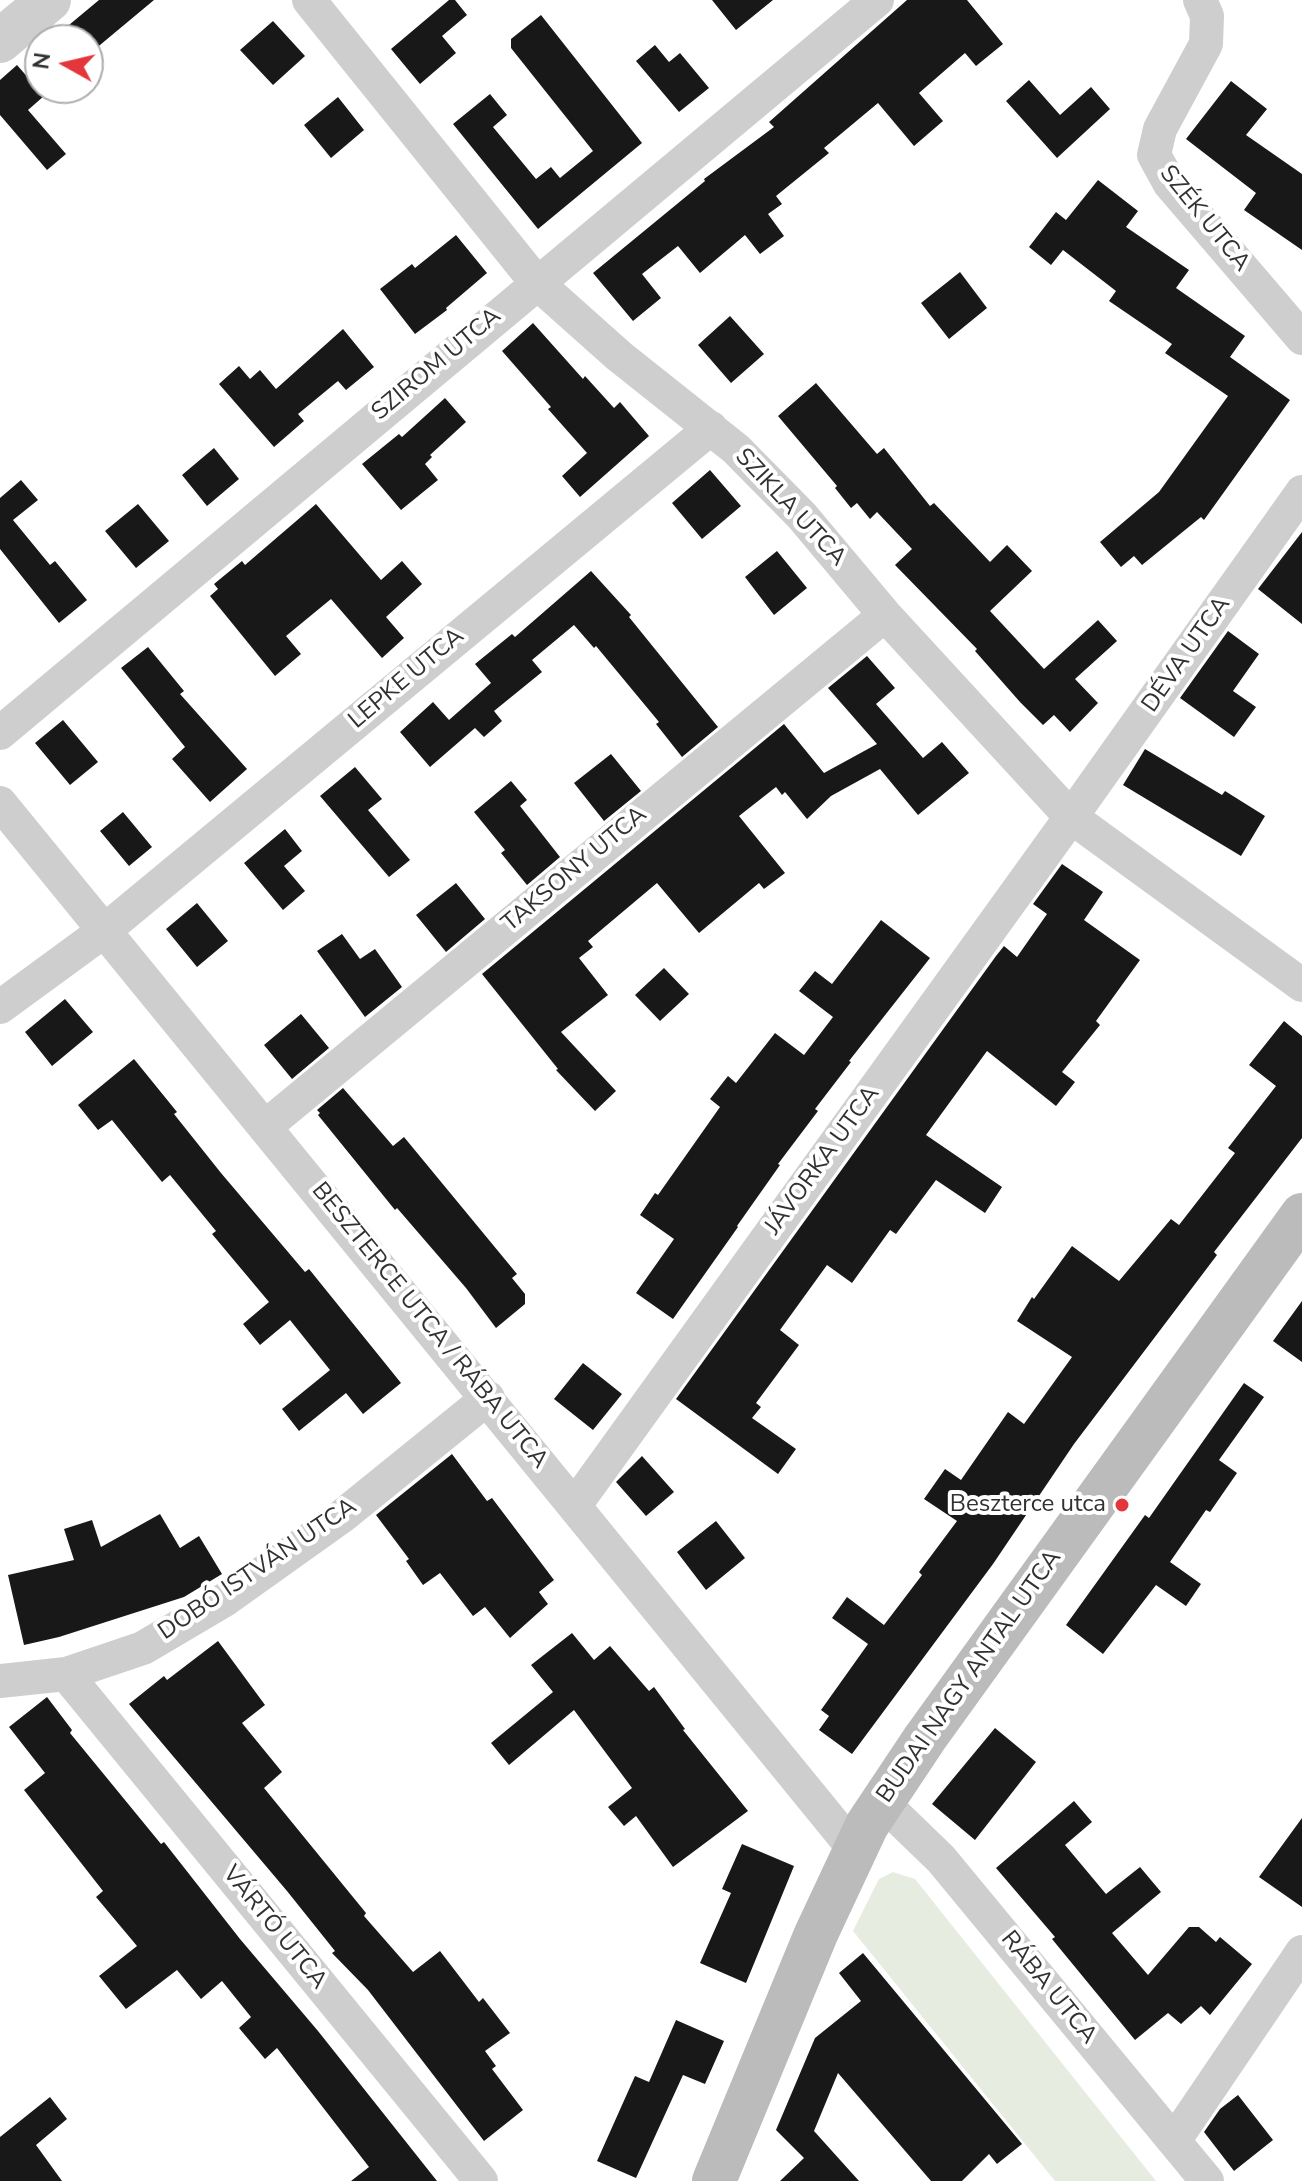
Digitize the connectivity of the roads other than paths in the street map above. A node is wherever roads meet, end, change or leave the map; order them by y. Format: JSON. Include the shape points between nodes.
{"nodes":[{"id":1,"x":49,"y":0,"type":"edge"},
{"id":2,"x":309,"y":0,"type":"edge"},
{"id":3,"x":877,"y":0,"type":"edge"},
{"id":4,"x":1200,"y":0,"type":"edge"},
{"id":5,"x":0,"y":41,"type":"edge"},
{"id":6,"x":536,"y":282,"type":"junction"},
{"id":7,"x":1302,"y":338,"type":"edge"},
{"id":8,"x":711,"y":428,"type":"junction"},
{"id":9,"x":1302,"y":492,"type":"edge"},
{"id":10,"x":885,"y":615,"type":"junction"},
{"id":11,"x":0,"y":733,"type":"edge"},
{"id":12,"x":0,"y":803,"type":"edge"},
{"id":13,"x":1071,"y":817,"type":"junction"},
{"id":14,"x":104,"y":931,"type":"junction"},
{"id":15,"x":1302,"y":985,"type":"edge"},
{"id":16,"x":0,"y":1007,"type":"edge"},
{"id":17,"x":266,"y":1126,"type":"junction"},
{"id":18,"x":1302,"y":1215,"type":"edge"},
{"id":19,"x":488,"y":1398,"type":"junction"},
{"id":20,"x":575,"y":1505,"type":"junction"},
{"id":21,"x":66,"y":1674,"type":"junction"},
{"id":22,"x":0,"y":1681,"type":"edge"},
{"id":23,"x":882,"y":1802,"type":"junction"},
{"id":24,"x":855,"y":1850,"type":"junction"},
{"id":25,"x":1302,"y":1952,"type":"edge"},
{"id":26,"x":1174,"y":2141,"type":"junction"},
{"id":27,"x":481,"y":2181,"type":"edge"},
{"id":28,"x":714,"y":2181,"type":"edge"},
{"id":29,"x":1207,"y":2181,"type":"edge"}],
"edges":[{"from":1,"to":5,"type":"street"},
{"from":2,"to":6,"type":"street","name":"SZIKLA UTCA"},
{"from":3,"to":6,"type":"street","name":"SZIROM UTCA"},
{"from":4,"to":7,"type":"street","name":"SZÉK UTCA","via":[[1207,16],[1206,44],[1160,129],[1154,155],[1170,184]]},
{"from":6,"to":8,"type":"street","name":"SZIKLA UTCA"},
{"from":6,"to":11,"type":"street","name":"SZIROM UTCA"},
{"from":8,"to":10,"type":"street","name":"SZIKLA UTCA","via":[[802,516]]},
{"from":8,"to":14,"type":"street","name":"LEPKE UTCA"},
{"from":9,"to":13,"type":"street","name":"DÉVA UTCA"},
{"from":10,"to":13,"type":"street","name":"SZIKLA UTCA"},
{"from":10,"to":17,"type":"street","name":"TAKSONY UTCA"},
{"from":12,"to":14,"type":"street","name":"BESZTERCE UTCA / RÁBA UTCA"},
{"from":13,"to":15,"type":"street","name":"SZIKLA UTCA"},
{"from":13,"to":20,"type":"street","name":"JÁVORKA UTCA"},
{"from":14,"to":16,"type":"street","name":"LEPKE UTCA"},
{"from":14,"to":17,"type":"street","name":"BESZTERCE UTCA / RÁBA UTCA"},
{"from":17,"to":19,"type":"street","name":"BESZTERCE UTCA / RÁBA UTCA"},
{"from":18,"to":23,"type":"main road","name":"BUDAI NAGY ANTAL UTCA"},
{"from":19,"to":20,"type":"street","name":"BESZTERCE UTCA / RÁBA UTCA"},
{"from":19,"to":21,"type":"street","name":"DOBÓ ISTVÁN UTCA","via":[[341,1517],[226,1599],[143,1648]]},
{"from":20,"to":24,"type":"street","name":"BESZTERCE UTCA / RÁBA UTCA"},
{"from":21,"to":22,"type":"street","name":"DOBÓ ISTVÁN UTCA"},
{"from":21,"to":27,"type":"street","name":"VÁRTÓ UTCA"},
{"from":23,"to":24,"type":"main road","name":"BUDAI NAGY ANTAL UTCA"},
{"from":23,"to":26,"type":"street","name":"RÁBA UTCA","via":[[941,1859]]},
{"from":24,"to":28,"type":"main road","name":"BUDAI NAGY ANTAL UTCA"},
{"from":25,"to":26,"type":"street"},
{"from":26,"to":29,"type":"street","name":"RÁBA UTCA"}]}
